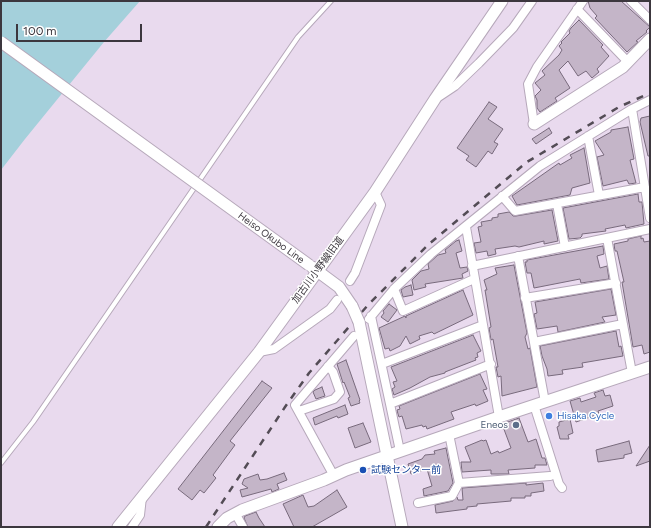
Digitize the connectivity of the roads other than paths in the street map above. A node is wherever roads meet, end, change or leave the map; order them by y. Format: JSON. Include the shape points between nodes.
{"nodes":[{"id":1,"x":331,"y":1,"type":"edge"},
{"id":2,"x":502,"y":1,"type":"edge"},
{"id":3,"x":532,"y":1,"type":"edge"},
{"id":4,"x":582,"y":1,"type":"edge"},
{"id":5,"x":631,"y":1,"type":"edge"},
{"id":6,"x":577,"y":9,"type":"junction"},
{"id":7,"x":650,"y":20,"type":"edge"},
{"id":8,"x":650,"y":39,"type":"edge"},
{"id":9,"x":1,"y":42,"type":"edge"},
{"id":10,"x":628,"y":62,"type":"junction"},
{"id":11,"x":435,"y":99,"type":"junction"},
{"id":12,"x":650,"y":100,"type":"edge"},
{"id":13,"x":632,"y":109,"type":"junction"},
{"id":14,"x":534,"y":124,"type":"joint"},
{"id":15,"x":588,"y":136,"type":"junction"},
{"id":16,"x":646,"y":168,"type":"edge"},
{"id":17,"x":645,"y":187,"type":"junction"},
{"id":18,"x":375,"y":192,"type":"junction"},
{"id":19,"x":600,"y":195,"type":"junction"},
{"id":20,"x":502,"y":196,"type":"junction"},
{"id":21,"x":557,"y":204,"type":"junction"},
{"id":22,"x":650,"y":218,"type":"edge"},
{"id":23,"x":466,"y":227,"type":"junction"},
{"id":24,"x":650,"y":230,"type":"edge"},
{"id":25,"x":607,"y":238,"type":"junction"},
{"id":26,"x":565,"y":247,"type":"junction"},
{"id":27,"x":518,"y":256,"type":"junction"},
{"id":28,"x":472,"y":266,"type":"junction"},
{"id":29,"x":313,"y":268,"type":"junction"},
{"id":30,"x":474,"y":279,"type":"junction"},
{"id":31,"x":350,"y":281,"type":"dead end"},
{"id":32,"x":616,"y":283,"type":"junction"},
{"id":33,"x":394,"y":289,"type":"junction"},
{"id":34,"x":526,"y":298,"type":"junction"},
{"id":35,"x":337,"y":300,"type":"dead end"},
{"id":36,"x":366,"y":319,"type":"junction"},
{"id":37,"x":623,"y":324,"type":"junction"},
{"id":38,"x":483,"y":325,"type":"junction"},
{"id":39,"x":354,"y":336,"type":"dead end"},
{"id":40,"x":534,"y":342,"type":"junction"},
{"id":41,"x":259,"y":352,"type":"junction"},
{"id":42,"x":382,"y":364,"type":"junction"},
{"id":43,"x":490,"y":364,"type":"junction"},
{"id":44,"x":328,"y":366,"type":"junction"},
{"id":45,"x":650,"y":367,"type":"edge"},
{"id":46,"x":632,"y":373,"type":"junction"},
{"id":47,"x":545,"y":402,"type":"junction"},
{"id":48,"x":390,"y":404,"type":"junction"},
{"id":49,"x":534,"y":405,"type":"junction"},
{"id":50,"x":297,"y":408,"type":"junction"},
{"id":51,"x":499,"y":417,"type":"junction"},
{"id":52,"x":449,"y":434,"type":"junction"},
{"id":53,"x":400,"y":451,"type":"junction"},
{"id":54,"x":388,"y":456,"type":"junction"},
{"id":55,"x":1,"y":463,"type":"edge"},
{"id":56,"x":334,"y":476,"type":"junction"},
{"id":57,"x":550,"y":476,"type":"dead end"},
{"id":58,"x":459,"y":483,"type":"junction"},
{"id":59,"x":562,"y":488,"type":"dead end"},
{"id":60,"x":142,"y":496,"type":"junction"},
{"id":61,"x":423,"y":505,"type":"dead end"},
{"id":62,"x":235,"y":513,"type":"junction"},
{"id":63,"x":118,"y":527,"type":"edge"},
{"id":64,"x":132,"y":527,"type":"edge"},
{"id":65,"x":218,"y":527,"type":"edge"},
{"id":66,"x":243,"y":527,"type":"edge"},
{"id":67,"x":402,"y":527,"type":"edge"}],
"edges":[{"from":1,"to":55,"type":"lane","via":[[298,36],[33,422]]},
{"from":2,"to":11,"type":"street","name":"加古川小野線旧道"},
{"from":3,"to":11,"type":"street","via":[[513,28],[479,63],[455,86]]},
{"from":4,"to":6,"type":"street"},
{"from":5,"to":7,"type":"street"},
{"from":6,"to":10,"type":"street"},
{"from":6,"to":14,"type":"street","via":[[536,67],[528,84]]},
{"from":8,"to":10,"type":"street"},
{"from":9,"to":29,"type":"street","name":"Heiso Okubo Line","bridge":true},
{"from":10,"to":14,"type":"street"},
{"from":11,"to":18,"type":"street","name":"加古川小野線旧道"},
{"from":12,"to":13,"type":"street"},
{"from":13,"to":15,"type":"street"},
{"from":13,"to":16,"type":"street"},
{"from":15,"to":19,"type":"street"},
{"from":15,"to":20,"type":"street","via":[[540,166]]},
{"from":16,"to":17,"type":"street"},
{"from":17,"to":19,"type":"street"},
{"from":17,"to":22,"type":"street"},
{"from":18,"to":29,"type":"street","name":"加古川小野線旧道"},
{"from":18,"to":31,"type":"street","via":[[381,205]]},
{"from":19,"to":21,"type":"street"},
{"from":20,"to":21,"type":"street","via":[[515,211]]},
{"from":20,"to":23,"type":"street"},
{"from":21,"to":26,"type":"street"},
{"from":23,"to":28,"type":"street"},
{"from":23,"to":33,"type":"street","via":[[431,254]]},
{"from":24,"to":25,"type":"street"},
{"from":25,"to":26,"type":"street"},
{"from":25,"to":32,"type":"street"},
{"from":26,"to":27,"type":"street"},
{"from":27,"to":28,"type":"street"},
{"from":27,"to":34,"type":"street"},
{"from":28,"to":30,"type":"street"},
{"from":29,"to":36,"type":"street","name":"Heiso Okubo Line","bridge":true,"via":[[339,287],[352,306]]},
{"from":29,"to":41,"type":"street","name":"加古川小野線旧道"},
{"from":30,"to":33,"type":"street","via":[[403,311]]},
{"from":30,"to":38,"type":"street"},
{"from":32,"to":34,"type":"street"},
{"from":32,"to":37,"type":"street"},
{"from":33,"to":36,"type":"street"},
{"from":34,"to":40,"type":"street"},
{"from":35,"to":41,"type":"street","via":[[330,309],[274,349]]},
{"from":36,"to":42,"type":"street"},
{"from":36,"to":54,"type":"street","name":"Heiso Okubo Line"},
{"from":37,"to":40,"type":"street"},
{"from":37,"to":46,"type":"street"},
{"from":38,"to":42,"type":"street"},
{"from":38,"to":43,"type":"street"},
{"from":39,"to":44,"type":"street"},
{"from":40,"to":47,"type":"street"},
{"from":41,"to":60,"type":"street","name":"加古川小野線旧道"},
{"from":42,"to":48,"type":"street"},
{"from":43,"to":48,"type":"street"},
{"from":43,"to":51,"type":"street"},
{"from":44,"to":50,"type":"street"},
{"from":44,"to":50,"type":"street","via":[[333,372],[340,392],[334,399]]},
{"from":45,"to":46,"type":"street"},
{"from":46,"to":47,"type":"street"},
{"from":47,"to":49,"type":"street"},
{"from":48,"to":53,"type":"street"},
{"from":49,"to":51,"type":"street"},
{"from":49,"to":59,"type":"street"},
{"from":50,"to":56,"type":"street"},
{"from":51,"to":52,"type":"street"},
{"from":52,"to":53,"type":"street"},
{"from":52,"to":58,"type":"street"},
{"from":53,"to":54,"type":"street"},
{"from":54,"to":56,"type":"street"},
{"from":54,"to":67,"type":"street","name":"Heiso Okubo Line"},
{"from":56,"to":62,"type":"street"},
{"from":57,"to":58,"type":"street"},
{"from":58,"to":61,"type":"street","via":[[452,496]]},
{"from":60,"to":63,"type":"street","name":"加古川小野線旧道"},
{"from":60,"to":64,"type":"street","via":[[140,515]]},
{"from":62,"to":65,"type":"street"},
{"from":62,"to":66,"type":"street"}]}
